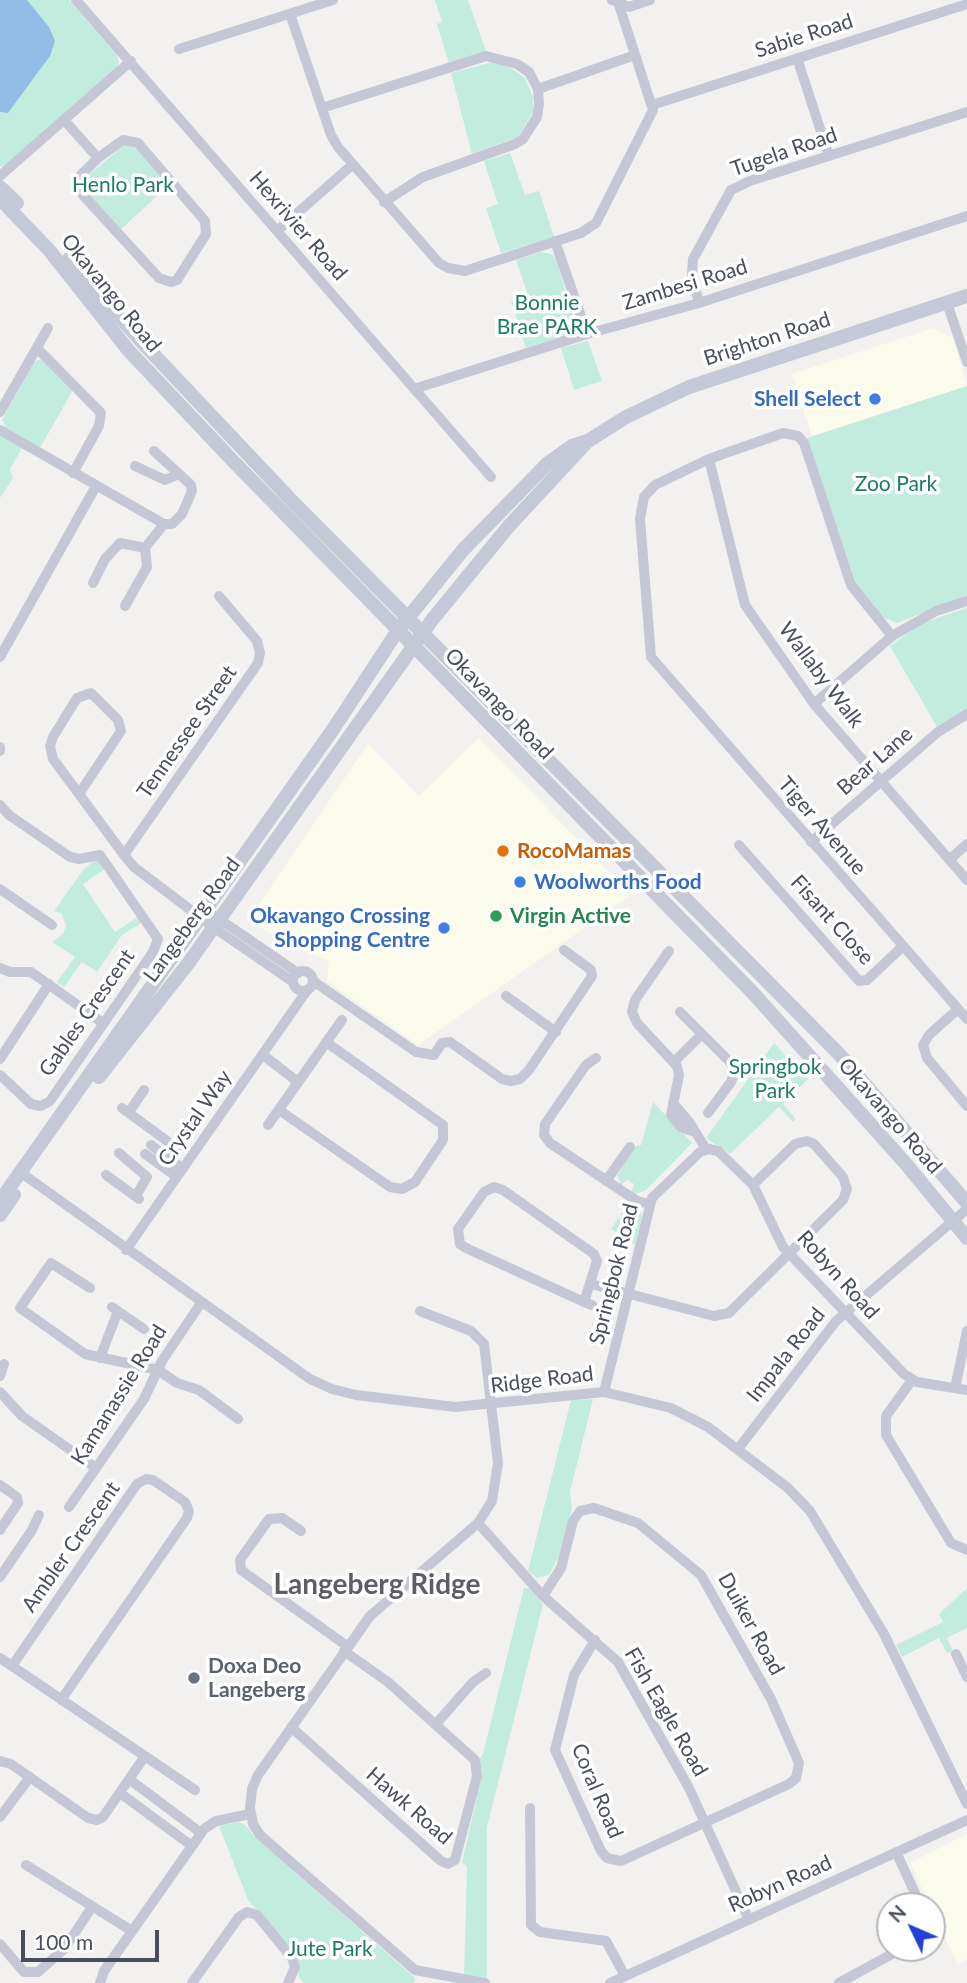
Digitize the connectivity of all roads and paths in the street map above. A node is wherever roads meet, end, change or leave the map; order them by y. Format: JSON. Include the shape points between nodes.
{"nodes":[{"id":1,"x":76,"y":0,"type":"edge"},
{"id":2,"x":332,"y":0,"type":"edge"},
{"id":3,"x":650,"y":0,"type":"edge"},
{"id":4,"x":616,"y":2,"type":"edge"},
{"id":5,"x":965,"y":6,"type":"edge"},
{"id":6,"x":290,"y":14,"type":"junction"},
{"id":7,"x":179,"y":49,"type":"dead end"},
{"id":8,"x":635,"y":54,"type":"junction"},
{"id":9,"x":797,"y":58,"type":"junction"},
{"id":10,"x":131,"y":61,"type":"junction"},
{"id":11,"x":538,"y":89,"type":"junction"},
{"id":12,"x":652,"y":105,"type":"junction"},
{"id":13,"x":322,"y":108,"type":"junction"},
{"id":14,"x":967,"y":112,"type":"edge"},
{"id":15,"x":64,"y":120,"type":"junction"},
{"id":16,"x":829,"y":156,"type":"junction"},
{"id":17,"x":98,"y":158,"type":"junction"},
{"id":18,"x":352,"y":165,"type":"junction"},
{"id":19,"x":0,"y":176,"type":"edge"},
{"id":20,"x":0,"y":187,"type":"edge"},
{"id":21,"x":0,"y":199,"type":"edge"},
{"id":22,"x":384,"y":202,"type":"junction"},
{"id":23,"x":967,"y":216,"type":"edge"},
{"id":24,"x":277,"y":231,"type":"junction"},
{"id":25,"x":555,"y":241,"type":"junction"},
{"id":26,"x":967,"y":296,"type":"edge"},
{"id":27,"x":699,"y":303,"type":"junction"},
{"id":28,"x":947,"y":303,"type":"junction"},
{"id":29,"x":48,"y":328,"type":"dead end"},
{"id":30,"x":587,"y":334,"type":"junction"},
{"id":31,"x":37,"y":348,"type":"junction"},
{"id":32,"x":967,"y":362,"type":"edge"},
{"id":33,"x":414,"y":389,"type":"junction"},
{"id":34,"x":0,"y":412,"type":"edge"},
{"id":35,"x":0,"y":430,"type":"edge"},
{"id":36,"x":588,"y":441,"type":"junction"},
{"id":37,"x":153,"y":451,"type":"dead end"},
{"id":38,"x":709,"y":459,"type":"junction"},
{"id":39,"x":135,"y":466,"type":"dead end"},
{"id":40,"x":73,"y":473,"type":"junction"},
{"id":41,"x":179,"y":474,"type":"junction"},
{"id":42,"x":491,"y":477,"type":"dead end"},
{"id":43,"x":96,"y":486,"type":"junction"},
{"id":44,"x":164,"y":524,"type":"junction"},
{"id":45,"x":145,"y":548,"type":"junction"},
{"id":46,"x":93,"y":583,"type":"dead end"},
{"id":47,"x":219,"y":596,"type":"dead end"},
{"id":48,"x":967,"y":601,"type":"edge"},
{"id":49,"x":125,"y":606,"type":"dead end"},
{"id":50,"x":409,"y":616,"type":"junction"},
{"id":51,"x":398,"y":629,"type":"junction"},
{"id":52,"x":424,"y":631,"type":"junction"},
{"id":53,"x":892,"y":636,"type":"junction"},
{"id":54,"x":412,"y":645,"type":"junction"},
{"id":55,"x":0,"y":657,"type":"edge"},
{"id":56,"x":814,"y":704,"type":"junction"},
{"id":57,"x":967,"y":714,"type":"edge"},
{"id":58,"x":880,"y":781,"type":"junction"},
{"id":59,"x":79,"y":794,"type":"junction"},
{"id":60,"x":0,"y":805,"type":"edge"},
{"id":61,"x":811,"y":842,"type":"junction"},
{"id":62,"x":967,"y":844,"type":"edge"},
{"id":63,"x":739,"y":845,"type":"dead end"},
{"id":64,"x":124,"y":855,"type":"junction"},
{"id":65,"x":949,"y":860,"type":"junction"},
{"id":66,"x":967,"y":880,"type":"edge"},
{"id":67,"x":0,"y":889,"type":"edge"},
{"id":68,"x":202,"y":912,"type":"junction"},
{"id":69,"x":216,"y":923,"type":"junction"},
{"id":70,"x":52,"y":925,"type":"dead end"},
{"id":71,"x":902,"y":947,"type":"junction"},
{"id":72,"x":564,"y":950,"type":"dead end"},
{"id":73,"x":668,"y":951,"type":"dead end"},
{"id":74,"x":0,"y":968,"type":"edge"},
{"id":75,"x":49,"y":984,"type":"junction"},
{"id":76,"x":304,"y":984,"type":"junction"},
{"id":77,"x":506,"y":996,"type":"dead end"},
{"id":78,"x":958,"y":1009,"type":"junction"},
{"id":79,"x":680,"y":1012,"type":"dead end"},
{"id":80,"x":967,"y":1018,"type":"edge"},
{"id":81,"x":342,"y":1020,"type":"dead end"},
{"id":82,"x":103,"y":1023,"type":"junction"},
{"id":83,"x":556,"y":1032,"type":"junction"},
{"id":84,"x":702,"y":1034,"type":"junction"},
{"id":85,"x":326,"y":1042,"type":"junction"},
{"id":86,"x":263,"y":1055,"type":"junction"},
{"id":87,"x":596,"y":1058,"type":"dead end"},
{"id":88,"x":0,"y":1059,"type":"edge"},
{"id":89,"x":674,"y":1062,"type":"junction"},
{"id":90,"x":0,"y":1075,"type":"edge"},
{"id":91,"x":299,"y":1082,"type":"junction"},
{"id":92,"x":144,"y":1090,"type":"dead end"},
{"id":93,"x":967,"y":1107,"type":"edge"},
{"id":94,"x":279,"y":1110,"type":"junction"},
{"id":95,"x":708,"y":1113,"type":"dead end"},
{"id":96,"x":268,"y":1125,"type":"dead end"},
{"id":97,"x":158,"y":1134,"type":"junction"},
{"id":98,"x":630,"y":1147,"type":"dead end"},
{"id":99,"x":178,"y":1149,"type":"dead end"},
{"id":100,"x":707,"y":1149,"type":"junction"},
{"id":101,"x":148,"y":1150,"type":"junction"},
{"id":102,"x":119,"y":1153,"type":"dead end"},
{"id":103,"x":137,"y":1166,"type":"junction"},
{"id":104,"x":180,"y":1173,"type":"junction"},
{"id":105,"x":23,"y":1175,"type":"junction"},
{"id":106,"x":106,"y":1175,"type":"dead end"},
{"id":107,"x":606,"y":1181,"type":"junction"},
{"id":108,"x":752,"y":1185,"type":"junction"},
{"id":109,"x":0,"y":1201,"type":"edge"},
{"id":110,"x":650,"y":1204,"type":"junction"},
{"id":111,"x":967,"y":1206,"type":"edge"},
{"id":112,"x":0,"y":1215,"type":"edge"},
{"id":113,"x":952,"y":1221,"type":"junction"},
{"id":114,"x":967,"y":1238,"type":"edge"},
{"id":115,"x":126,"y":1250,"type":"junction"},
{"id":116,"x":789,"y":1253,"type":"junction"},
{"id":117,"x":591,"y":1284,"type":"junction"},
{"id":118,"x":90,"y":1288,"type":"dead end"},
{"id":119,"x":629,"y":1295,"type":"junction"},
{"id":120,"x":201,"y":1303,"type":"junction"},
{"id":121,"x":420,"y":1311,"type":"dead end"},
{"id":122,"x":845,"y":1312,"type":"junction"},
{"id":123,"x":144,"y":1329,"type":"dead end"},
{"id":124,"x":967,"y":1331,"type":"edge"},
{"id":125,"x":100,"y":1358,"type":"junction"},
{"id":126,"x":4,"y":1364,"type":"dead end"},
{"id":127,"x":158,"y":1370,"type":"junction"},
{"id":128,"x":0,"y":1376,"type":"edge"},
{"id":129,"x":912,"y":1380,"type":"junction"},
{"id":130,"x":955,"y":1388,"type":"junction"},
{"id":131,"x":967,"y":1390,"type":"edge"},
{"id":132,"x":0,"y":1392,"type":"edge"},
{"id":133,"x":604,"y":1392,"type":"junction"},
{"id":134,"x":491,"y":1406,"type":"junction"},
{"id":135,"x":238,"y":1419,"type":"dead end"},
{"id":136,"x":738,"y":1449,"type":"junction"},
{"id":137,"x":96,"y":1468,"type":"junction"},
{"id":138,"x":0,"y":1485,"type":"edge"},
{"id":139,"x":69,"y":1507,"type":"dead end"},
{"id":140,"x":39,"y":1515,"type":"dead end"},
{"id":141,"x":478,"y":1523,"type":"junction"},
{"id":142,"x":0,"y":1530,"type":"edge"},
{"id":143,"x":301,"y":1531,"type":"dead end"},
{"id":144,"x":967,"y":1550,"type":"edge"},
{"id":145,"x":0,"y":1577,"type":"edge"},
{"id":146,"x":543,"y":1596,"type":"junction"},
{"id":147,"x":594,"y":1640,"type":"junction"},
{"id":148,"x":345,"y":1648,"type":"junction"},
{"id":149,"x":956,"y":1654,"type":"dead end"},
{"id":150,"x":0,"y":1658,"type":"edge"},
{"id":151,"x":12,"y":1666,"type":"junction"},
{"id":152,"x":486,"y":1673,"type":"dead end"},
{"id":153,"x":967,"y":1677,"type":"edge"},
{"id":154,"x":61,"y":1700,"type":"junction"},
{"id":155,"x":436,"y":1724,"type":"junction"},
{"id":156,"x":291,"y":1727,"type":"junction"},
{"id":157,"x":145,"y":1756,"type":"junction"},
{"id":158,"x":0,"y":1761,"type":"edge"},
{"id":159,"x":30,"y":1777,"type":"junction"},
{"id":160,"x":129,"y":1779,"type":"junction"},
{"id":161,"x":195,"y":1790,"type":"dead end"},
{"id":162,"x":120,"y":1793,"type":"junction"},
{"id":163,"x":967,"y":1804,"type":"edge"},
{"id":164,"x":530,"y":1808,"type":"dead end"},
{"id":165,"x":250,"y":1814,"type":"junction"},
{"id":166,"x":0,"y":1817,"type":"edge"},
{"id":167,"x":967,"y":1820,"type":"edge"},
{"id":168,"x":705,"y":1823,"type":"junction"},
{"id":169,"x":201,"y":1833,"type":"junction"},
{"id":170,"x":192,"y":1846,"type":"junction"},
{"id":171,"x":896,"y":1852,"type":"junction"},
{"id":172,"x":26,"y":1865,"type":"dead end"},
{"id":173,"x":915,"y":1892,"type":"edge"},
{"id":174,"x":92,"y":1908,"type":"junction"},
{"id":175,"x":749,"y":1920,"type":"junction"},
{"id":176,"x":132,"y":1931,"type":"junction"},
{"id":177,"x":0,"y":1944,"type":"edge"},
{"id":178,"x":883,"y":1962,"type":"edge"},
{"id":179,"x":625,"y":1976,"type":"junction"},
{"id":180,"x":100,"y":1983,"type":"edge"},
{"id":181,"x":192,"y":1983,"type":"edge"},
{"id":182,"x":288,"y":1983,"type":"edge"},
{"id":183,"x":485,"y":1983,"type":"edge"},
{"id":184,"x":610,"y":1983,"type":"edge"},
{"id":185,"x":839,"y":1983,"type":"edge"}],
"edges":[{"from":1,"to":10,"type":"street","name":"Hexrivier Road"},
{"from":2,"to":6,"type":"street"},
{"from":3,"to":4,"type":"street","via":[[629,7]]},
{"from":4,"to":8,"type":"street"},
{"from":5,"to":9,"type":"street","name":"Sabie Road"},
{"from":6,"to":7,"type":"street"},
{"from":6,"to":13,"type":"street"},
{"from":8,"to":11,"type":"street"},
{"from":8,"to":12,"type":"street"},
{"from":9,"to":12,"type":"street","name":"Sabie Road"},
{"from":9,"to":16,"type":"street"},
{"from":10,"to":15,"type":"street"},
{"from":10,"to":24,"type":"street","name":"Hexrivier Road"},
{"from":11,"to":13,"type":"street","via":[[517,64],[486,56]]},
{"from":11,"to":22,"type":"street","via":[[537,117],[523,139],[423,177]]},
{"from":12,"to":25,"type":"street","via":[[650,120],[596,223],[589,230]]},
{"from":13,"to":18,"type":"street","via":[[331,135]]},
{"from":14,"to":16,"type":"street","name":"Tugela Road"},
{"from":15,"to":17,"type":"street"},
{"from":15,"to":19,"type":"street"},
{"from":16,"to":27,"type":"street","name":"Tugela Road","via":[[750,181],[725,195],[693,259]]},
{"from":17,"to":17,"type":"street","via":[[79,177],[82,194],[159,278],[177,280],[206,234],[205,221],[138,143],[123,140]]},
{"from":18,"to":22,"type":"street"},
{"from":18,"to":24,"type":"street"},
{"from":20,"to":50,"type":"main road","name":"Okavango Road","via":[[292,501]]},
{"from":21,"to":51,"type":"main road","name":"Okavango Road","via":[[49,250],[129,351]]},
{"from":22,"to":25,"type":"street","via":[[439,263],[453,270],[465,271]]},
{"from":23,"to":27,"type":"street","name":"Zambesi Road"},
{"from":24,"to":33,"type":"street","name":"Hexrivier Road"},
{"from":25,"to":30,"type":"street"},
{"from":26,"to":28,"type":"main road","name":"Brighton Road"},
{"from":27,"to":30,"type":"street","name":"Zambesi Road"},
{"from":28,"to":32,"type":"street"},
{"from":28,"to":36,"type":"main road","name":"Brighton Road","via":[[689,387]]},
{"from":29,"to":31,"type":"street"},
{"from":30,"to":33,"type":"street","name":"Zambesi Road"},
{"from":31,"to":34,"type":"street"},
{"from":31,"to":40,"type":"street","via":[[101,412],[99,426]]},
{"from":33,"to":42,"type":"street","name":"Hexrivier Road"},
{"from":35,"to":40,"type":"street"},
{"from":36,"to":50,"type":"main road","name":"Brighton Road","via":[[547,464],[504,504]]},
{"from":36,"to":52,"type":"main road","name":"Brighton Road","via":[[508,527]]},
{"from":37,"to":41,"type":"street"},
{"from":38,"to":53,"type":"street","via":[[783,433],[801,439],[851,585]]},
{"from":38,"to":56,"type":"street","name":"Wallaby Walk","via":[[744,604]]},
{"from":38,"to":61,"type":"street","name":"Tiger Avenue","via":[[655,485],[640,506],[648,647],[651,657]]},
{"from":39,"to":41,"type":"street","via":[[165,480]]},
{"from":40,"to":43,"type":"street"},
{"from":41,"to":44,"type":"street","via":[[191,485],[191,494],[176,520]]},
{"from":43,"to":44,"type":"street"},
{"from":43,"to":55,"type":"street"},
{"from":44,"to":45,"type":"street"},
{"from":45,"to":46,"type":"street","via":[[120,544],[105,559]]},
{"from":45,"to":49,"type":"street","via":[[147,567]]},
{"from":47,"to":64,"type":"street","name":"Tennessee Street","via":[[257,641],[260,658]]},
{"from":48,"to":53,"type":"street","via":[[936,611]]},
{"from":50,"to":51,"type":"main road","name":"Langeberg Road"},
{"from":50,"to":52,"type":"main road","name":"Okavango Road"},
{"from":51,"to":54,"type":"main road","name":"Okavango Road"},
{"from":51,"to":68,"type":"main road","name":"Langeberg Road","via":[[341,718]]},
{"from":52,"to":54,"type":"main road","name":"Langeberg Road"},
{"from":52,"to":111,"type":"main road","name":"Okavango Road","via":[[839,1054]]},
{"from":53,"to":56,"type":"street"},
{"from":54,"to":69,"type":"main road","name":"Langeberg Road"},
{"from":54,"to":113,"type":"main road","name":"Okavango Road","via":[[753,993]]},
{"from":56,"to":58,"type":"street","name":"Wallaby Walk"},
{"from":57,"to":58,"type":"street","name":"Bear Lane"},
{"from":58,"to":61,"type":"street","name":"Bear Lane"},
{"from":58,"to":65,"type":"street","name":"Wallaby Walk"},
{"from":59,"to":59,"type":"street","via":[[53,759],[50,746],[77,698],[91,693],[118,720],[121,731]]},
{"from":59,"to":64,"type":"street"},
{"from":60,"to":82,"type":"street","name":"Gables Crescent","via":[[71,857],[100,855],[157,934],[153,952]]},
{"from":61,"to":71,"type":"street","name":"Tiger Avenue"},
{"from":62,"to":65,"type":"street"},
{"from":63,"to":71,"type":"street","name":"Fisant Close","via":[[859,981],[867,980]]},
{"from":64,"to":68,"type":"street","via":[[173,897]]},
{"from":65,"to":66,"type":"street","name":"Wallaby Walk"},
{"from":67,"to":70,"type":"street"},
{"from":68,"to":69,"type":"street"},
{"from":68,"to":105,"type":"main road","name":"Langeberg Road"},
{"from":69,"to":76,"type":"street"},
{"from":69,"to":105,"type":"main road","name":"Langeberg Road"},
{"from":71,"to":78,"type":"street","name":"Tiger Avenue"},
{"from":72,"to":83,"type":"street","via":[[593,976]]},
{"from":73,"to":89,"type":"street","via":[[635,1000],[632,1012]]},
{"from":74,"to":75,"type":"street","via":[[32,972]]},
{"from":75,"to":82,"type":"street"},
{"from":75,"to":88,"type":"street"},
{"from":76,"to":83,"type":"street","via":[[324,989],[416,1052],[433,1055],[450,1042],[505,1081],[523,1077]]},
{"from":76,"to":86,"type":"street","name":"Crystal Way","via":[[295,1008]]},
{"from":77,"to":83,"type":"street"},
{"from":78,"to":80,"type":"street","name":"Tiger Avenue"},
{"from":78,"to":93,"type":"street","via":[[923,1045]]},
{"from":79,"to":84,"type":"street"},
{"from":81,"to":85,"type":"street"},
{"from":82,"to":90,"type":"street","name":"Gables Crescent","via":[[46,1104],[31,1104]]},
{"from":84,"to":89,"type":"street"},
{"from":84,"to":95,"type":"street","via":[[735,1071]]},
{"from":85,"to":91,"type":"street"},
{"from":85,"to":94,"type":"street","via":[[443,1125],[443,1140],[415,1182],[402,1189],[390,1187]]},
{"from":86,"to":91,"type":"street"},
{"from":86,"to":104,"type":"street","name":"Crystal Way"},
{"from":87,"to":107,"type":"street","via":[[586,1065],[543,1132],[550,1143]]},
{"from":89,"to":100,"type":"street","name":"Robyn Road","via":[[679,1075],[673,1103]]},
{"from":91,"to":94,"type":"street"},
{"from":92,"to":97,"type":"street","via":[[126,1110]]},
{"from":94,"to":96,"type":"street"},
{"from":97,"to":99,"type":"street"},
{"from":97,"to":101,"type":"street"},
{"from":98,"to":107,"type":"street"},
{"from":100,"to":108,"type":"street","name":"Robyn Road","via":[[718,1151]]},
{"from":100,"to":110,"type":"street","name":"Springbok Road","via":[[657,1191]]},
{"from":101,"to":103,"type":"street"},
{"from":101,"to":104,"type":"street"},
{"from":102,"to":103,"type":"street"},
{"from":103,"to":106,"type":"street","via":[[147,1177],[137,1197]]},
{"from":104,"to":115,"type":"street","name":"Crystal Way"},
{"from":105,"to":109,"type":"main road","name":"Langeberg Road"},
{"from":105,"to":112,"type":"main road","name":"Langeberg Road"},
{"from":105,"to":115,"type":"street","name":"Ridge Road"},
{"from":107,"to":110,"type":"street","via":[[636,1201]]},
{"from":108,"to":116,"type":"street","name":"Robyn Road"},
{"from":108,"to":116,"type":"street","via":[[804,1140],[814,1144],[846,1181],[845,1196]]},
{"from":110,"to":119,"type":"street","name":"Springbok Road"},
{"from":111,"to":113,"type":"street","name":"Impala Road"},
{"from":113,"to":114,"type":"main road","name":"Okavango Road"},
{"from":113,"to":122,"type":"street","name":"Impala Road"},
{"from":115,"to":120,"type":"street","name":"Ridge Road"},
{"from":116,"to":119,"type":"street","via":[[732,1312],[722,1316]]},
{"from":116,"to":122,"type":"street","name":"Robyn Road"},
{"from":117,"to":117,"type":"street","via":[[597,1261],[591,1250],[499,1188],[484,1192],[458,1229],[457,1239],[466,1248],[588,1304]]},
{"from":117,"to":119,"type":"street"},
{"from":118,"to":125,"type":"street","via":[[51,1264],[20,1308],[79,1350]]},
{"from":119,"to":133,"type":"street","name":"Springbok Road"},
{"from":120,"to":127,"type":"street","name":"Kamanassie Road"},
{"from":120,"to":134,"type":"street","name":"Ridge Road","via":[[310,1379],[332,1389],[454,1408]]},
{"from":121,"to":134,"type":"street","via":[[481,1339]]},
{"from":122,"to":129,"type":"street","name":"Robyn Road"},
{"from":122,"to":136,"type":"street","name":"Impala Road"},
{"from":123,"to":125,"type":"street","via":[[115,1309]]},
{"from":124,"to":130,"type":"street"},
{"from":125,"to":127,"type":"street"},
{"from":126,"to":128,"type":"street"},
{"from":127,"to":135,"type":"street","via":[[177,1383],[200,1390]]},
{"from":127,"to":137,"type":"street","name":"Kamanassie Road","via":[[144,1399]]},
{"from":129,"to":130,"type":"street"},
{"from":129,"to":144,"type":"street","via":[[886,1416],[886,1435],[951,1543]]},
{"from":130,"to":131,"type":"street"},
{"from":132,"to":137,"type":"street","via":[[22,1416]]},
{"from":133,"to":134,"type":"street","name":"Ridge Road"},
{"from":133,"to":136,"type":"street","name":"Ridge Road","via":[[678,1410]]},
{"from":134,"to":141,"type":"street","via":[[497,1483]]},
{"from":136,"to":163,"type":"street","name":"Ridge Road","via":[[788,1488],[815,1519],[884,1634]]},
{"from":137,"to":139,"type":"street","name":"Kamanassie Road"},
{"from":138,"to":142,"type":"street","via":[[17,1497],[18,1503]]},
{"from":140,"to":145,"type":"street"},
{"from":141,"to":146,"type":"street","name":"Fish Eagle Road"},
{"from":141,"to":148,"type":"street","via":[[376,1608]]},
{"from":143,"to":148,"type":"street","name":"Hawk Road","via":[[272,1517],[242,1556],[241,1570]]},
{"from":146,"to":147,"type":"street","name":"Fish Eagle Road"},
{"from":146,"to":168,"type":"street","name":"Duiker Road","via":[[561,1568],[574,1518],[586,1508],[632,1520],[701,1574],[771,1699],[799,1767],[789,1784]]},
{"from":147,"to":168,"type":"street","name":"Fish Eagle Road","via":[[618,1662]]},
{"from":147,"to":168,"type":"street","name":"Coral Road","via":[[575,1675],[555,1749],[601,1851],[611,1860],[621,1861]]},
{"from":148,"to":155,"type":"street","name":"Hawk Road"},
{"from":148,"to":156,"type":"street"},
{"from":149,"to":153,"type":"street"},
{"from":150,"to":151,"type":"street"},
{"from":151,"to":154,"type":"street"},
{"from":151,"to":154,"type":"street","name":"Ambler Crescent","via":[[137,1484],[153,1480],[185,1502],[187,1518]]},
{"from":152,"to":155,"type":"street","via":[[472,1682]]},
{"from":154,"to":157,"type":"street"},
{"from":155,"to":156,"type":"street","name":"Hawk Road","via":[[471,1756],[477,1769],[457,1856],[449,1864]]},
{"from":156,"to":165,"type":"street","via":[[254,1782]]},
{"from":157,"to":160,"type":"street"},
{"from":157,"to":161,"type":"street"},
{"from":158,"to":159,"type":"street"},
{"from":159,"to":162,"type":"street","via":[[92,1819],[103,1817]]},
{"from":159,"to":166,"type":"street"},
{"from":160,"to":162,"type":"street"},
{"from":160,"to":169,"type":"street"},
{"from":162,"to":170,"type":"street"},
{"from":164,"to":179,"type":"street","via":[[531,1925],[540,1932],[606,1941]]},
{"from":165,"to":169,"type":"street","via":[[216,1821]]},
{"from":165,"to":183,"type":"street","via":[[260,1835],[415,1970]]},
{"from":167,"to":171,"type":"street","name":"Robyn Road"},
{"from":168,"to":175,"type":"street","name":"Fish Eagle Road"},
{"from":169,"to":170,"type":"street"},
{"from":170,"to":176,"type":"street"},
{"from":171,"to":173,"type":"street"},
{"from":171,"to":175,"type":"street","name":"Robyn Road"},
{"from":172,"to":174,"type":"street"},
{"from":174,"to":176,"type":"street"},
{"from":174,"to":177,"type":"street","via":[[64,1949],[38,1972],[20,1969]]},
{"from":175,"to":179,"type":"street","name":"Robyn Road"},
{"from":176,"to":180,"type":"street"},
{"from":178,"to":185,"type":"street"},
{"from":179,"to":184,"type":"street","name":"Robyn Road"},
{"from":181,"to":182,"type":"street","via":[[247,1912],[257,1915],[292,1958],[295,1967]]}]}
